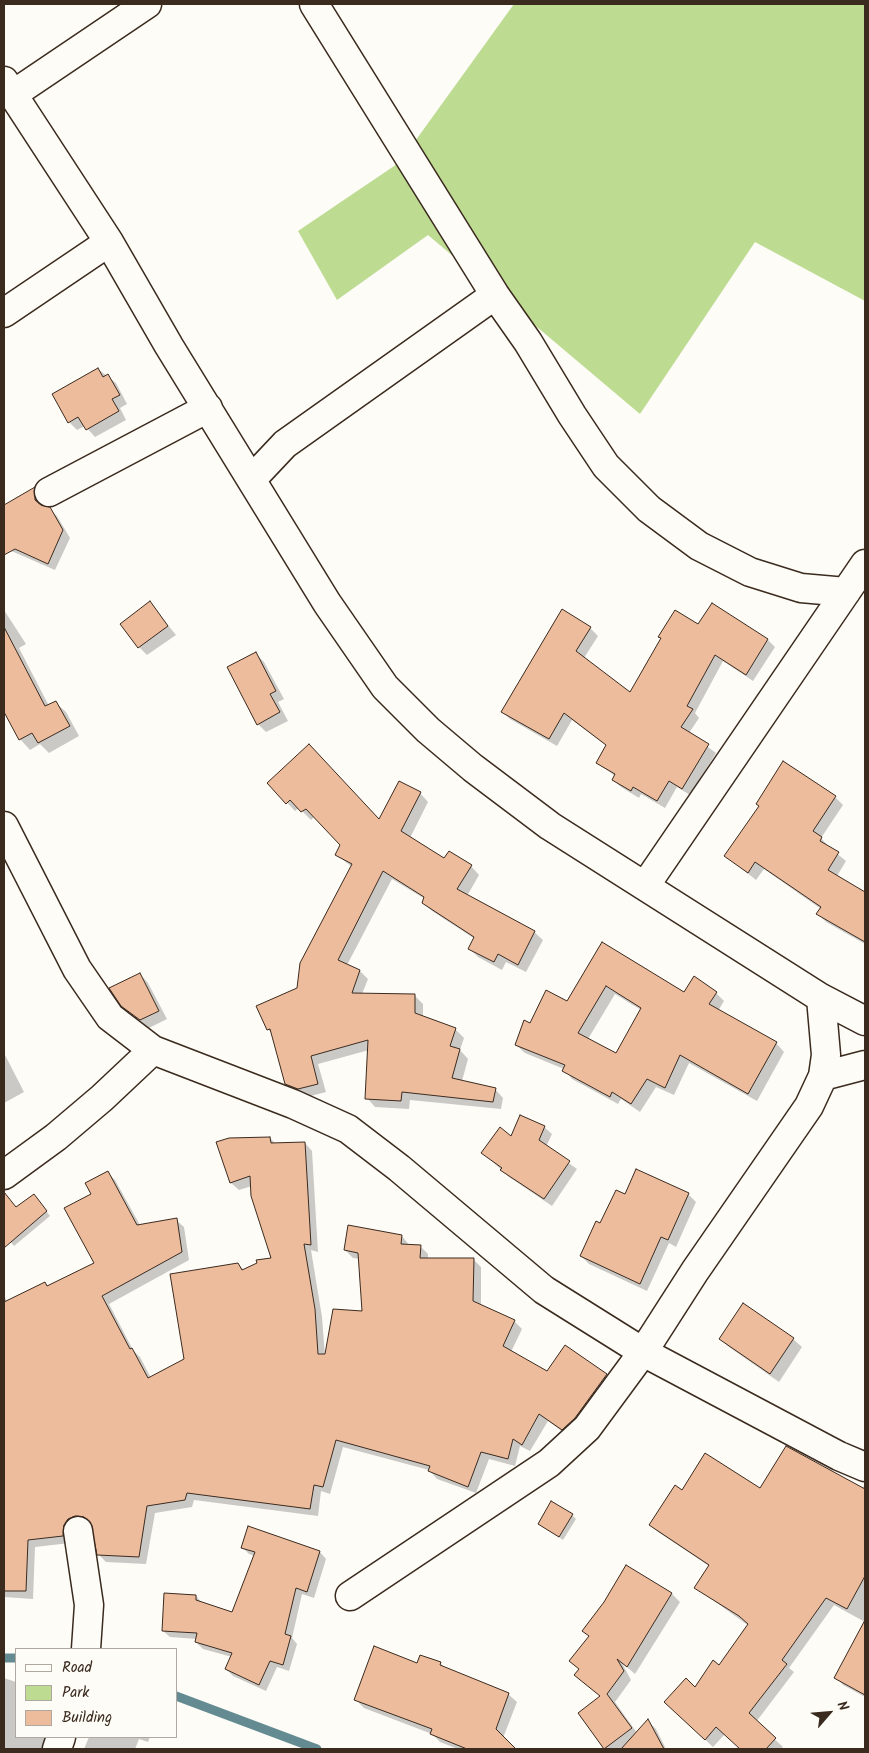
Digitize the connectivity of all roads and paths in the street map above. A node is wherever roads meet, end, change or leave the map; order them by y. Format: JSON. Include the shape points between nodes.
{"nodes":[{"id":1,"x":147,"y":4,"type":"edge"},
{"id":2,"x":314,"y":4,"type":"edge"},
{"id":3,"x":8,"y":88,"type":"edge"},
{"id":4,"x":110,"y":242,"type":"junction"},
{"id":5,"x":495,"y":295,"type":"junction"},
{"id":6,"x":4,"y":313,"type":"edge"},
{"id":7,"x":208,"y":408,"type":"junction"},
{"id":8,"x":252,"y":479,"type":"junction"},
{"id":9,"x":49,"y":492,"type":"dead end"},
{"id":10,"x":865,"y":566,"type":"edge"},
{"id":11,"x":846,"y":592,"type":"junction"},
{"id":12,"x":4,"y":826,"type":"edge"},
{"id":13,"x":645,"y":886,"type":"junction"},
{"id":14,"x":821,"y":998,"type":"junction"},
{"id":15,"x":865,"y":1022,"type":"edge"},
{"id":16,"x":153,"y":1050,"type":"junction"},
{"id":17,"x":865,"y":1064,"type":"edge"},
{"id":18,"x":823,"y":1076,"type":"junction"},
{"id":19,"x":4,"y":1175,"type":"edge"},
{"id":20,"x":643,"y":1352,"type":"junction"},
{"id":21,"x":865,"y":1468,"type":"edge"},
{"id":22,"x":78,"y":1531,"type":"dead end"},
{"id":23,"x":350,"y":1596,"type":"dead end"},
{"id":24,"x":86,"y":1648,"type":"edge"}],
"edges":[{"from":1,"to":3,"type":"street"},
{"from":2,"to":5,"type":"street"},
{"from":3,"to":4,"type":"street"},
{"from":4,"to":6,"type":"street"},
{"from":4,"to":7,"type":"street"},
{"from":5,"to":8,"type":"street","via":[[285,444]]},
{"from":5,"to":11,"type":"street","via":[[606,466],[649,509],[699,546],[750,572],[801,588]]},
{"from":7,"to":8,"type":"street"},
{"from":7,"to":9,"type":"street"},
{"from":8,"to":13,"type":"street","via":[[327,603],[385,687],[472,768],[550,826]]},
{"from":10,"to":11,"type":"street"},
{"from":11,"to":13,"type":"street"},
{"from":12,"to":16,"type":"street","via":[[77,969],[110,1017]]},
{"from":13,"to":14,"type":"street"},
{"from":14,"to":15,"type":"street"},
{"from":14,"to":18,"type":"street","via":[[825,1034]]},
{"from":16,"to":19,"type":"street","via":[[63,1131]]},
{"from":16,"to":20,"type":"street","via":[[293,1104],[348,1129],[544,1290]]},
{"from":17,"to":18,"type":"street"},
{"from":18,"to":20,"type":"street","via":[[809,1106]]},
{"from":20,"to":21,"type":"street"},
{"from":20,"to":23,"type":"street","via":[[587,1428],[549,1463]]},
{"from":22,"to":24,"type":"street","via":[[89,1606]]}]}
